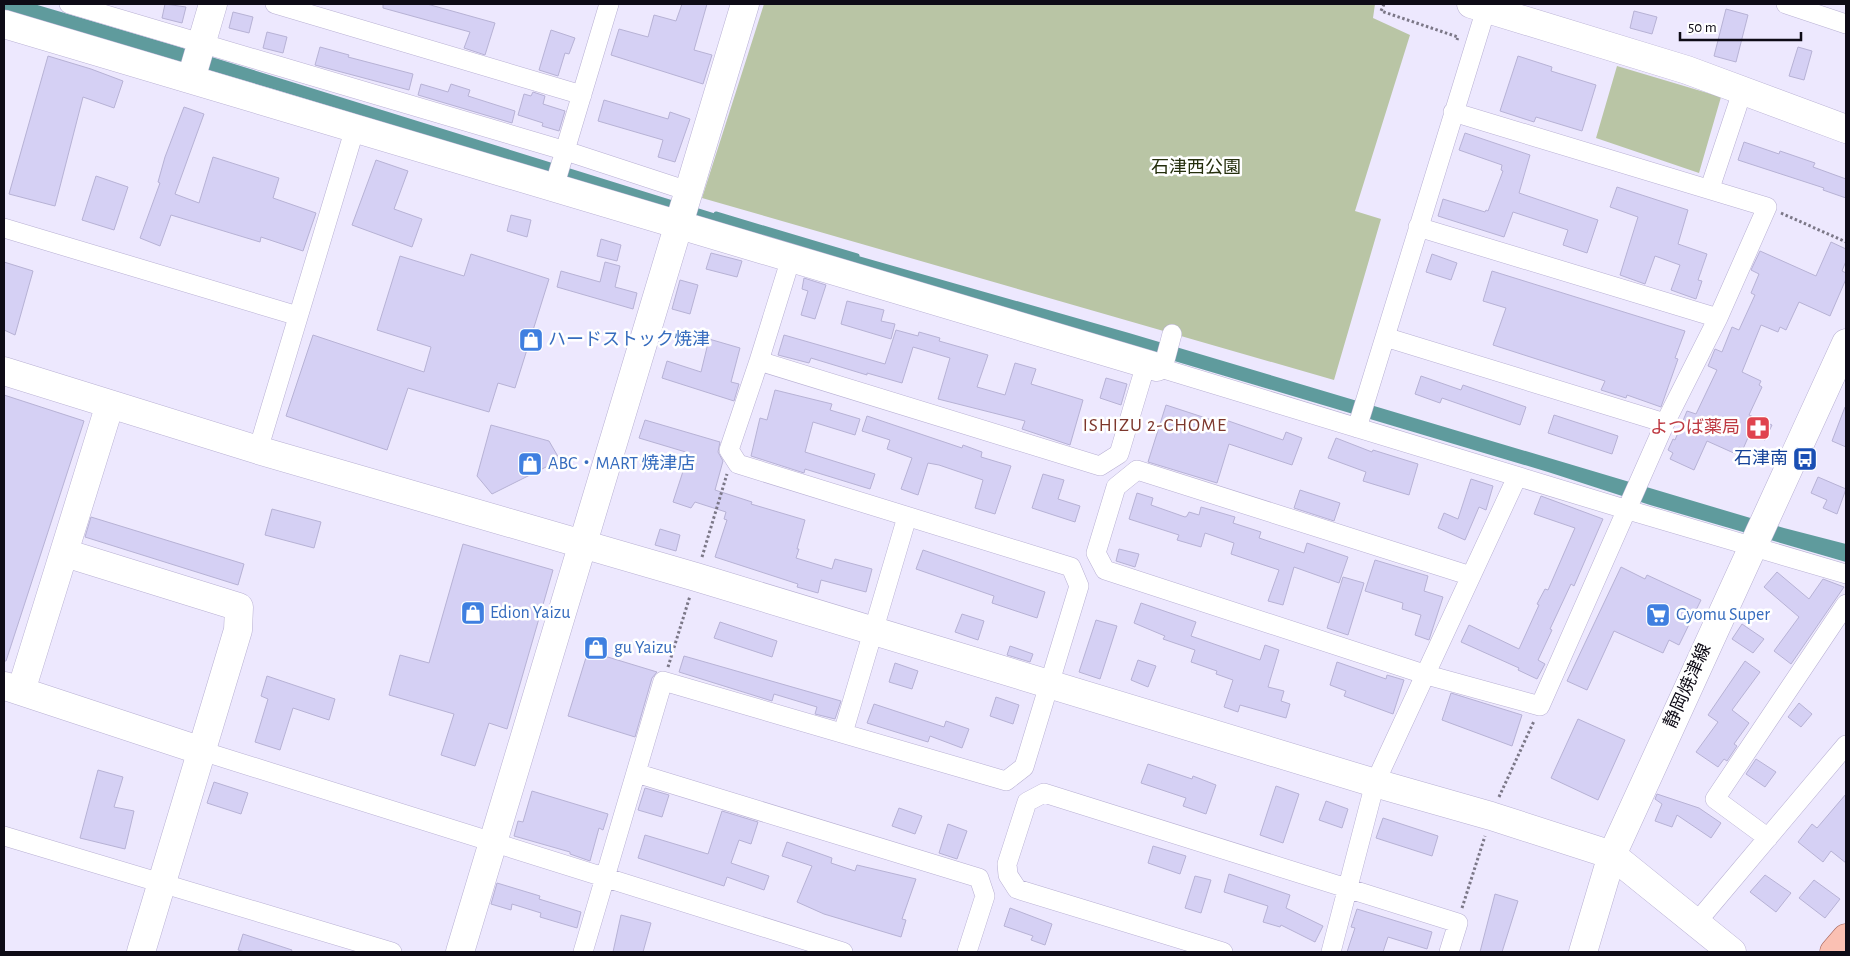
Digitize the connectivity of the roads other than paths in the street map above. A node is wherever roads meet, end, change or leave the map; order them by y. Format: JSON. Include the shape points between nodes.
{"nodes":[{"id":1,"x":69,"y":4,"type":"edge"},
{"id":2,"x":213,"y":4,"type":"edge"},
{"id":3,"x":275,"y":4,"type":"edge"},
{"id":4,"x":609,"y":4,"type":"edge"},
{"id":5,"x":745,"y":4,"type":"edge"},
{"id":6,"x":1786,"y":4,"type":"edge"},
{"id":7,"x":1479,"y":6,"type":"edge"},
{"id":8,"x":4,"y":24,"type":"edge"},
{"id":9,"x":1846,"y":24,"type":"edge"},
{"id":10,"x":201,"y":43,"type":"junction"},
{"id":11,"x":192,"y":74,"type":"junction"},
{"id":12,"x":1743,"y":89,"type":"junction"},
{"id":13,"x":582,"y":95,"type":"junction"},
{"id":14,"x":1453,"y":112,"type":"junction"},
{"id":15,"x":355,"y":128,"type":"junction"},
{"id":16,"x":1846,"y":129,"type":"edge"},
{"id":17,"x":566,"y":151,"type":"junction"},
{"id":18,"x":555,"y":183,"type":"junction"},
{"id":19,"x":1710,"y":188,"type":"junction"},
{"id":20,"x":688,"y":191,"type":"junction"},
{"id":21,"x":679,"y":225,"type":"junction"},
{"id":22,"x":1418,"y":227,"type":"junction"},
{"id":23,"x":4,"y":228,"type":"edge"},
{"id":24,"x":791,"y":258,"type":"junction"},
{"id":25,"x":298,"y":316,"type":"junction"},
{"id":26,"x":1718,"y":318,"type":"junction"},
{"id":27,"x":1172,"y":334,"type":"dead end"},
{"id":28,"x":1385,"y":336,"type":"junction"},
{"id":29,"x":1846,"y":343,"type":"edge"},
{"id":30,"x":759,"y":361,"type":"junction"},
{"id":31,"x":1155,"y":366,"type":"junction"},
{"id":32,"x":4,"y":371,"type":"edge"},
{"id":33,"x":110,"y":404,"type":"junction"},
{"id":34,"x":1666,"y":423,"type":"junction"},
{"id":35,"x":1358,"y":424,"type":"junction"},
{"id":36,"x":258,"y":450,"type":"junction"},
{"id":37,"x":1517,"y":477,"type":"junction"},
{"id":38,"x":1630,"y":506,"type":"junction"},
{"id":39,"x":907,"y":517,"type":"junction"},
{"id":40,"x":1757,"y":534,"type":"junction"},
{"id":41,"x":582,"y":544,"type":"junction"},
{"id":42,"x":65,"y":553,"type":"junction"},
{"id":43,"x":1846,"y":574,"type":"edge"},
{"id":44,"x":1471,"y":576,"type":"junction"},
{"id":45,"x":1846,"y":604,"type":"edge"},
{"id":46,"x":873,"y":632,"type":"junction"},
{"id":47,"x":1427,"y":675,"type":"junction"},
{"id":48,"x":1049,"y":683,"type":"junction"},
{"id":49,"x":12,"y":688,"type":"edge"},
{"id":50,"x":843,"y":733,"type":"junction"},
{"id":51,"x":1846,"y":745,"type":"edge"},
{"id":52,"x":202,"y":751,"type":"junction"},
{"id":53,"x":636,"y":773,"type":"junction"},
{"id":54,"x":1375,"y":783,"type":"junction"},
{"id":55,"x":4,"y":836,"type":"edge"},
{"id":56,"x":1768,"y":838,"type":"junction"},
{"id":57,"x":492,"y":841,"type":"junction"},
{"id":58,"x":1612,"y":855,"type":"junction"},
{"id":59,"x":605,"y":877,"type":"junction"},
{"id":60,"x":162,"y":883,"type":"junction"},
{"id":61,"x":1348,"y":888,"type":"junction"},
{"id":62,"x":1696,"y":923,"type":"junction"},
{"id":63,"x":1846,"y":938,"type":"edge"},
{"id":64,"x":352,"y":947,"type":"edge"},
{"id":65,"x":141,"y":952,"type":"edge"},
{"id":66,"x":392,"y":952,"type":"edge"},
{"id":67,"x":460,"y":952,"type":"edge"},
{"id":68,"x":583,"y":952,"type":"edge"},
{"id":69,"x":844,"y":952,"type":"edge"},
{"id":70,"x":967,"y":952,"type":"edge"},
{"id":71,"x":1223,"y":952,"type":"edge"},
{"id":72,"x":1330,"y":952,"type":"edge"},
{"id":73,"x":1449,"y":952,"type":"edge"},
{"id":74,"x":1584,"y":952,"type":"edge"},
{"id":75,"x":1732,"y":952,"type":"edge"},
{"id":76,"x":1834,"y":952,"type":"edge"}],
"edges":[{"from":1,"to":10,"type":"street"},
{"from":2,"to":10,"type":"street"},
{"from":3,"to":13,"type":"street"},
{"from":4,"to":13,"type":"street"},
{"from":5,"to":20,"type":"street"},
{"from":6,"to":9,"type":"street"},
{"from":7,"to":12,"type":"street"},
{"from":7,"to":14,"type":"street"},
{"from":8,"to":11,"type":"street"},
{"from":10,"to":11,"type":"street"},
{"from":10,"to":17,"type":"street"},
{"from":11,"to":15,"type":"street"},
{"from":12,"to":16,"type":"street"},
{"from":12,"to":19,"type":"street"},
{"from":13,"to":17,"type":"street"},
{"from":14,"to":19,"type":"street"},
{"from":14,"to":22,"type":"street"},
{"from":15,"to":18,"type":"street"},
{"from":15,"to":25,"type":"street"},
{"from":17,"to":18,"type":"street"},
{"from":17,"to":20,"type":"street"},
{"from":18,"to":21,"type":"street"},
{"from":19,"to":26,"type":"street","via":[[1767,207]]},
{"from":20,"to":21,"type":"street"},
{"from":21,"to":24,"type":"street"},
{"from":21,"to":41,"type":"street"},
{"from":22,"to":26,"type":"street"},
{"from":22,"to":28,"type":"street"},
{"from":23,"to":25,"type":"street"},
{"from":24,"to":30,"type":"street"},
{"from":24,"to":31,"type":"street"},
{"from":25,"to":36,"type":"street"},
{"from":26,"to":34,"type":"street"},
{"from":27,"to":31,"type":"street"},
{"from":28,"to":34,"type":"street"},
{"from":28,"to":35,"type":"street"},
{"from":29,"to":40,"type":"street","name":"静岡焼津線"},
{"from":30,"to":31,"type":"street","via":[[1100,466],[1119,454]]},
{"from":30,"to":39,"type":"street","via":[[729,450],[738,464]]},
{"from":31,"to":35,"type":"street"},
{"from":32,"to":33,"type":"street"},
{"from":33,"to":36,"type":"street"},
{"from":33,"to":42,"type":"street"},
{"from":34,"to":38,"type":"street"},
{"from":35,"to":37,"type":"street"},
{"from":36,"to":41,"type":"street"},
{"from":37,"to":38,"type":"street"},
{"from":37,"to":44,"type":"street"},
{"from":38,"to":40,"type":"street"},
{"from":38,"to":47,"type":"street","via":[[1540,706]]},
{"from":39,"to":46,"type":"street"},
{"from":39,"to":48,"type":"street","via":[[1071,567],[1079,586]]},
{"from":40,"to":43,"type":"street"},
{"from":40,"to":58,"type":"street","name":"静岡焼津線"},
{"from":41,"to":46,"type":"street"},
{"from":41,"to":57,"type":"street"},
{"from":42,"to":49,"type":"street"},
{"from":42,"to":52,"type":"street","via":[[239,607],[238,630]]},
{"from":44,"to":47,"type":"street"},
{"from":44,"to":47,"type":"street","via":[[1137,470],[1116,487],[1096,553],[1105,570]]},
{"from":45,"to":56,"type":"street","via":[[1716,799]]},
{"from":46,"to":48,"type":"street"},
{"from":46,"to":50,"type":"street"},
{"from":47,"to":54,"type":"street"},
{"from":48,"to":50,"type":"street","via":[[1024,767],[1006,781]]},
{"from":48,"to":54,"type":"street"},
{"from":49,"to":52,"type":"street"},
{"from":50,"to":53,"type":"street","via":[[664,681]]},
{"from":51,"to":56,"type":"street"},
{"from":52,"to":57,"type":"street"},
{"from":52,"to":60,"type":"street"},
{"from":53,"to":59,"type":"street"},
{"from":53,"to":70,"type":"street","via":[[979,878],[985,896]]},
{"from":54,"to":58,"type":"street"},
{"from":54,"to":61,"type":"street"},
{"from":55,"to":60,"type":"street"},
{"from":56,"to":62,"type":"street"},
{"from":57,"to":59,"type":"street"},
{"from":57,"to":67,"type":"street"},
{"from":58,"to":62,"type":"street"},
{"from":58,"to":74,"type":"street","name":"静岡焼津線"},
{"from":59,"to":68,"type":"street"},
{"from":59,"to":69,"type":"street"},
{"from":60,"to":64,"type":"street"},
{"from":60,"to":65,"type":"street"},
{"from":61,"to":71,"type":"street","via":[[1044,793],[1027,802],[1007,864],[1008,875],[1017,889]]},
{"from":61,"to":72,"type":"street"},
{"from":61,"to":73,"type":"street","via":[[1458,923]]},
{"from":62,"to":75,"type":"street"},
{"from":63,"to":76,"type":"main road"},
{"from":64,"to":66,"type":"street"}]}
